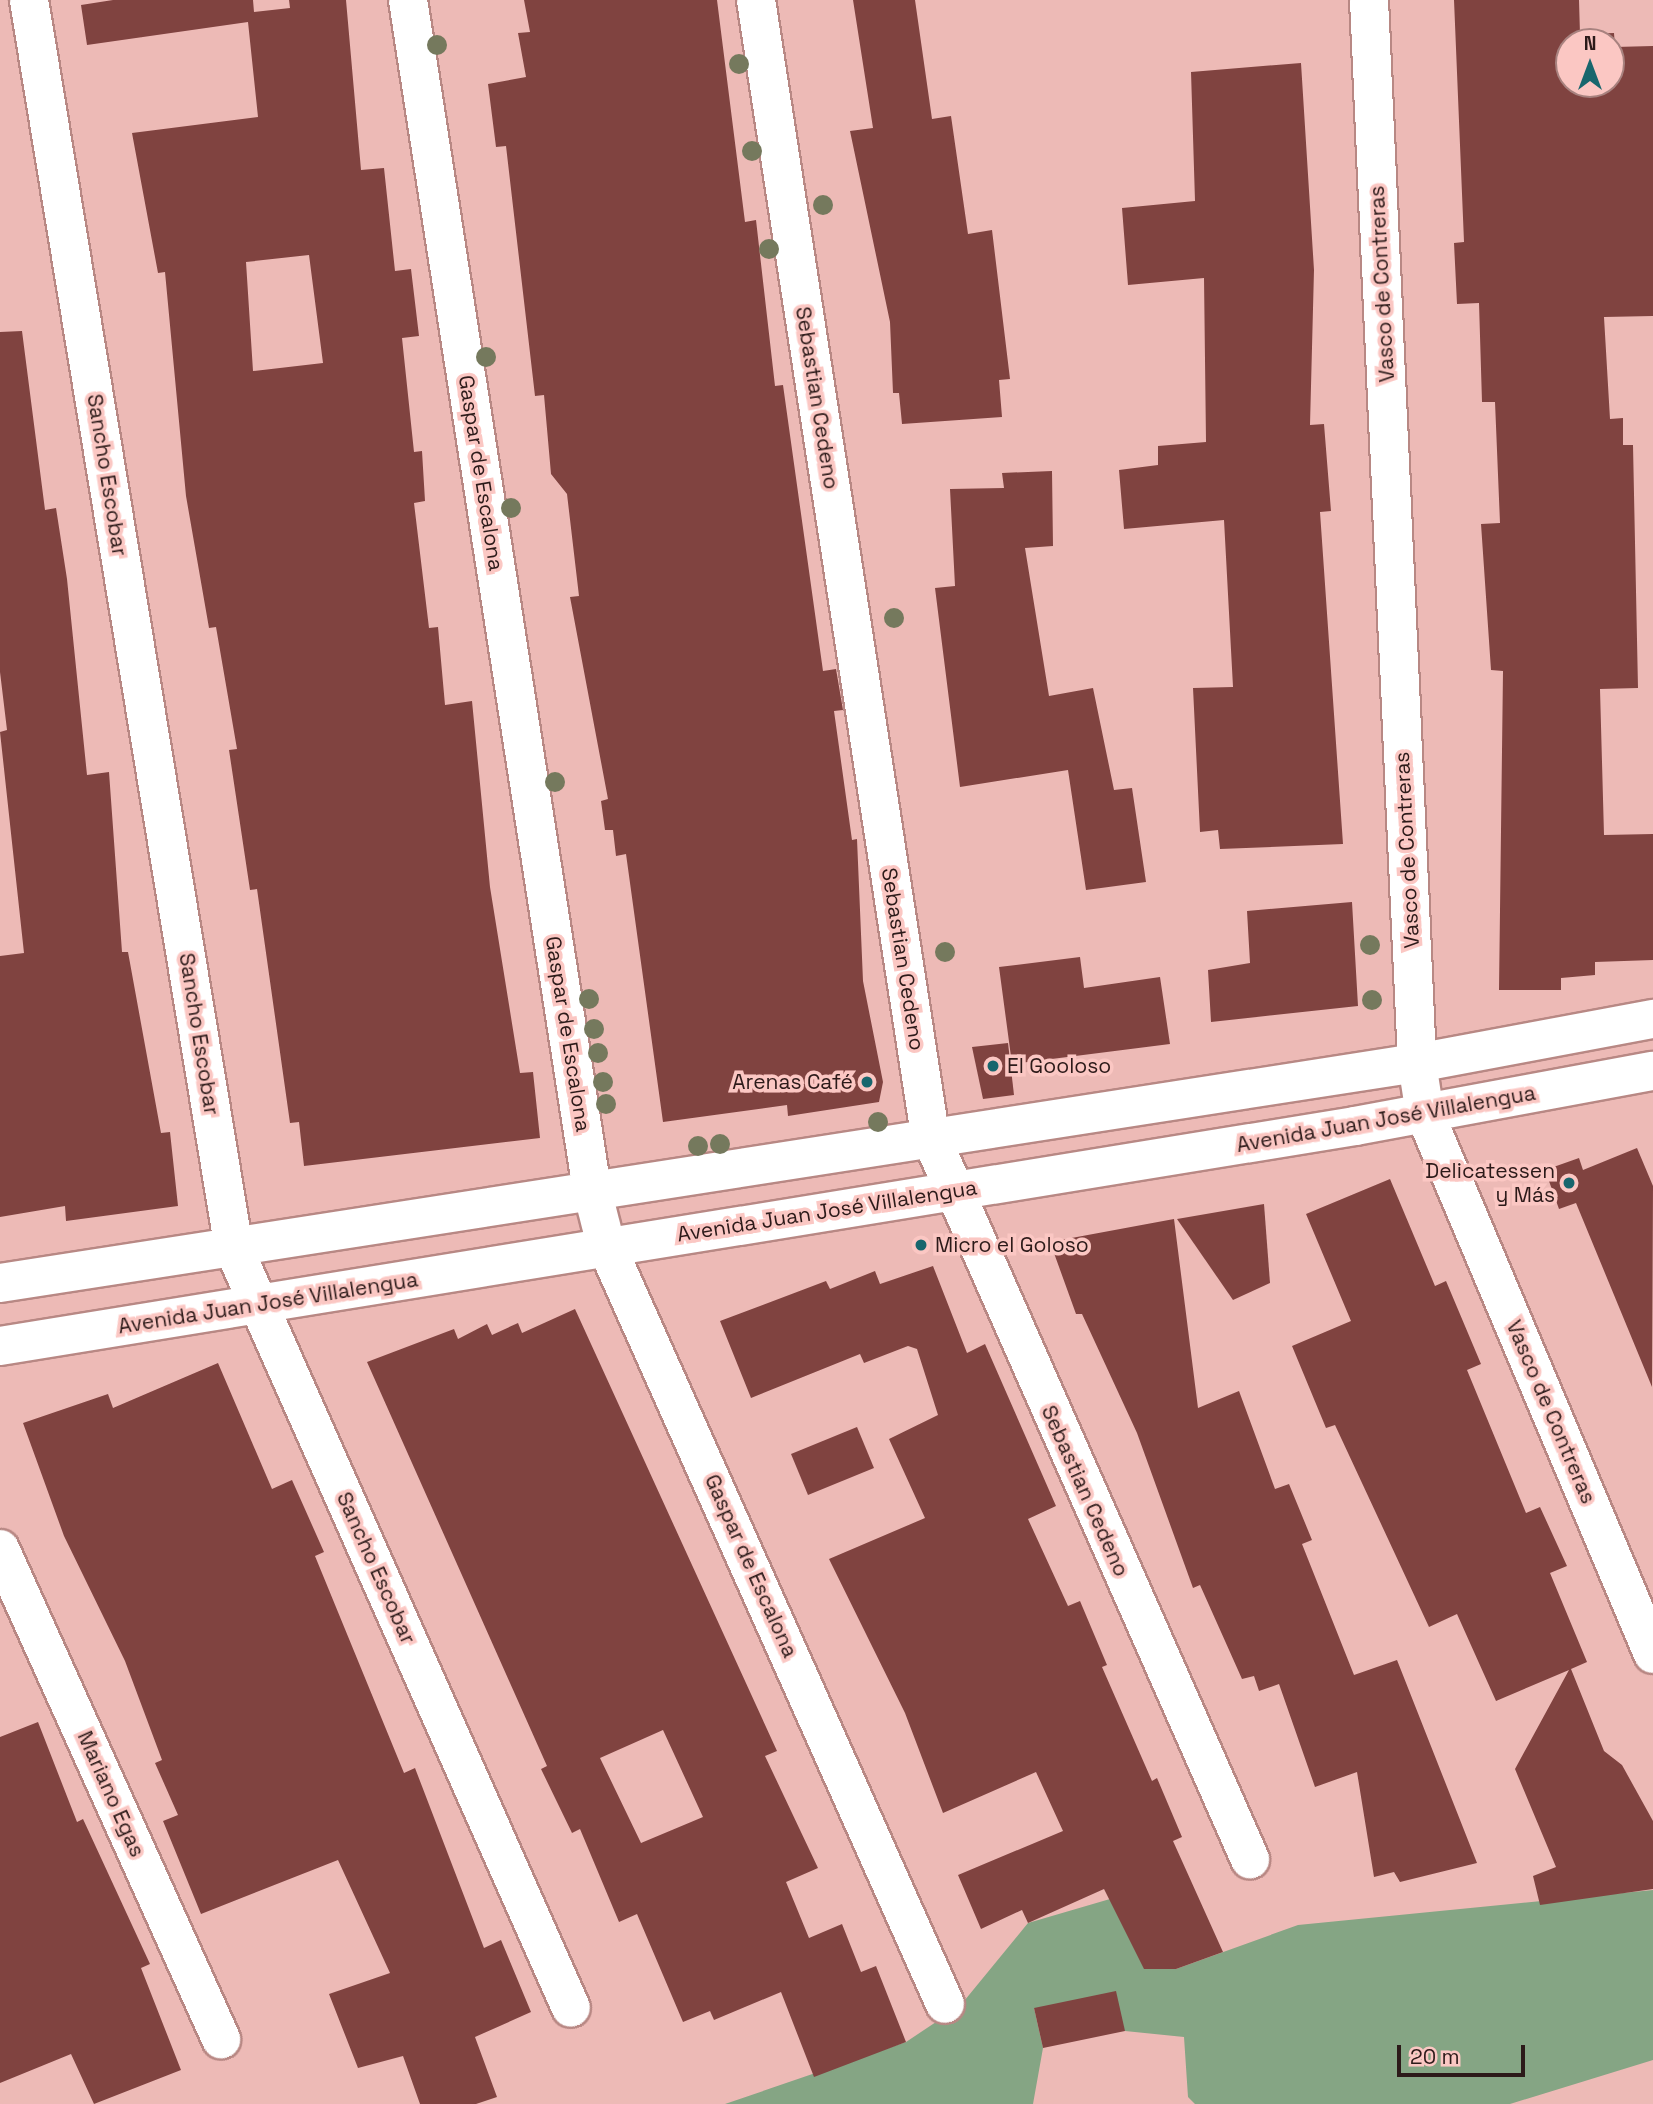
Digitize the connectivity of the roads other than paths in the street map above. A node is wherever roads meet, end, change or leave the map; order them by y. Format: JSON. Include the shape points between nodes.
{"nodes":[{"id":1,"x":29,"y":0,"type":"edge"},
{"id":2,"x":408,"y":0,"type":"edge"},
{"id":3,"x":755,"y":0,"type":"edge"},
{"id":4,"x":1369,"y":0,"type":"edge"},
{"id":5,"x":1653,"y":1019,"type":"edge"},
{"id":6,"x":1417,"y":1063,"type":"junction"},
{"id":7,"x":1653,"y":1071,"type":"edge"},
{"id":8,"x":1425,"y":1114,"type":"junction"},
{"id":9,"x":930,"y":1135,"type":"junction"},
{"id":10,"x":592,"y":1190,"type":"junction"},
{"id":11,"x":951,"y":1193,"type":"junction"},
{"id":12,"x":606,"y":1245,"type":"junction"},
{"id":13,"x":234,"y":1249,"type":"junction"},
{"id":14,"x":0,"y":1283,"type":"edge"},
{"id":15,"x":260,"y":1307,"type":"junction"},
{"id":16,"x":0,"y":1346,"type":"edge"},
{"id":17,"x":0,"y":1549,"type":"edge"},
{"id":18,"x":1653,"y":1654,"type":"edge"},
{"id":19,"x":1250,"y":1859,"type":"dead end"},
{"id":20,"x":945,"y":2004,"type":"dead end"},
{"id":21,"x":571,"y":2008,"type":"dead end"},
{"id":22,"x":221,"y":2039,"type":"dead end"}],
"edges":[{"from":1,"to":13,"type":"street","name":"Sancho Escobar"},
{"from":2,"to":10,"type":"street","name":"Gaspar de Escalona"},
{"from":3,"to":9,"type":"street","name":"Sebastian Cedeno"},
{"from":4,"to":6,"type":"street","name":"Vasco de Contreras"},
{"from":5,"to":6,"type":"street"},
{"from":6,"to":8,"type":"street","name":"Vasco de Contreras"},
{"from":6,"to":9,"type":"street"},
{"from":7,"to":8,"type":"street","name":"Avenida Juan José Villalengua"},
{"from":8,"to":11,"type":"street","name":"Avenida Juan José Villalengua"},
{"from":8,"to":18,"type":"street","name":"Vasco de Contreras"},
{"from":9,"to":10,"type":"street"},
{"from":9,"to":11,"type":"street","name":"Sebastian Cedeno"},
{"from":10,"to":12,"type":"street","name":"Gaspar de Escalona"},
{"from":10,"to":13,"type":"street"},
{"from":11,"to":12,"type":"street","name":"Avenida Juan José Villalengua"},
{"from":11,"to":19,"type":"street","name":"Sebastian Cedeno"},
{"from":12,"to":15,"type":"street","name":"Avenida Juan José Villalengua"},
{"from":12,"to":20,"type":"street","name":"Gaspar de Escalona"},
{"from":13,"to":14,"type":"street"},
{"from":13,"to":15,"type":"street","name":"Sancho Escobar"},
{"from":15,"to":16,"type":"street","name":"Avenida Juan José Villalengua"},
{"from":15,"to":21,"type":"street","name":"Sancho Escobar"},
{"from":17,"to":22,"type":"street","name":"Mariano Egas"}]}
